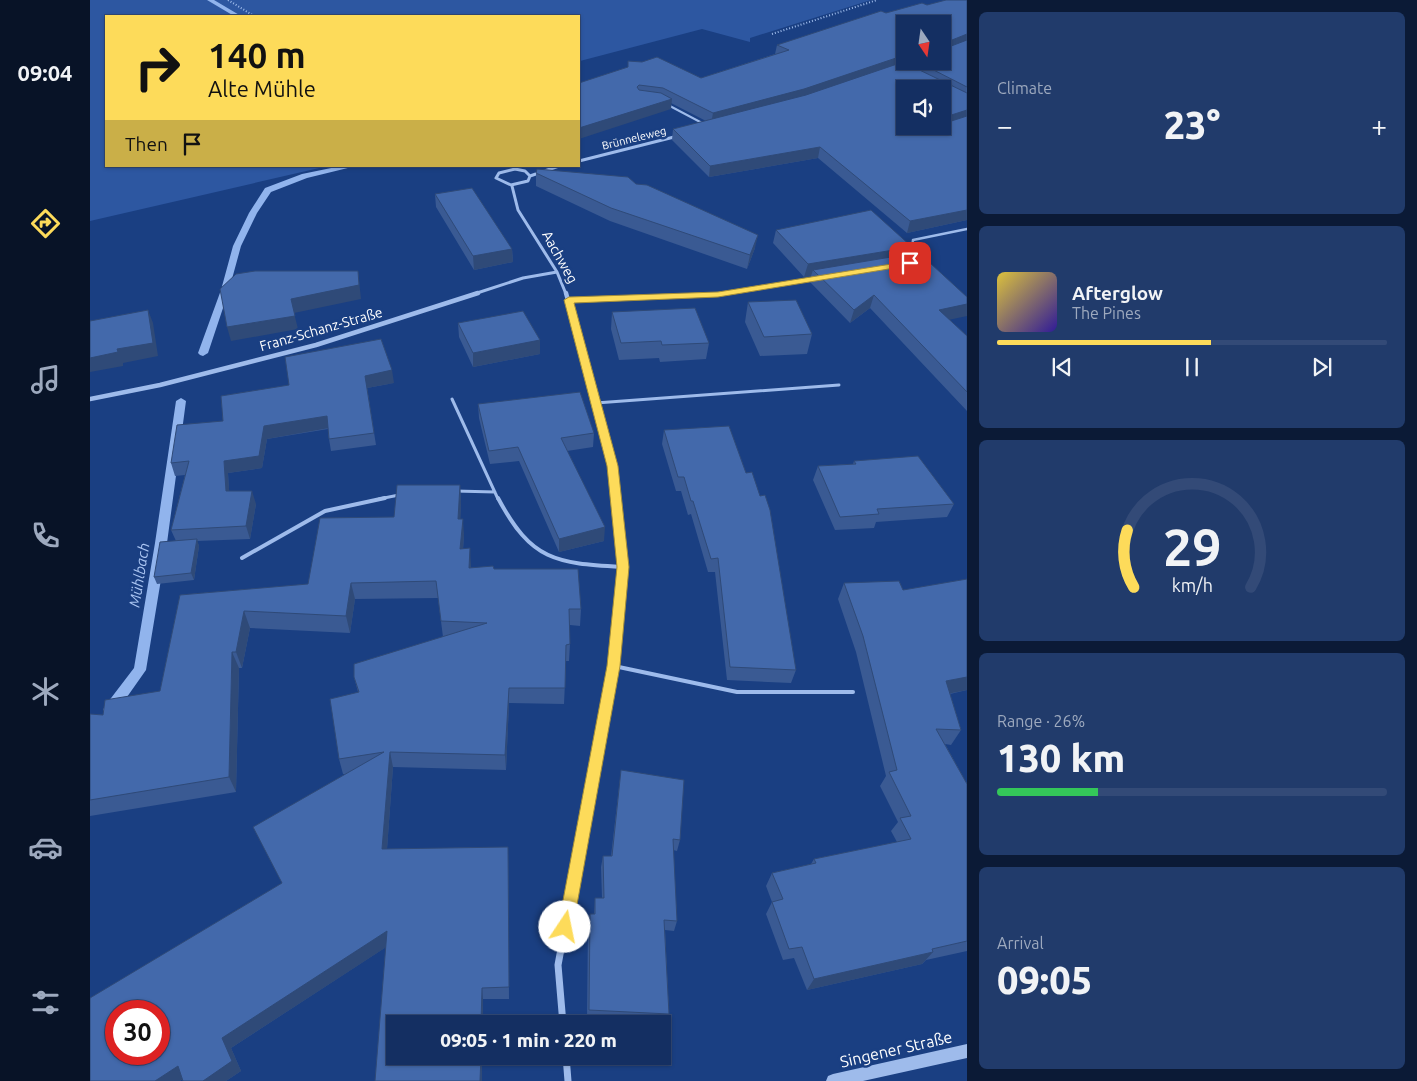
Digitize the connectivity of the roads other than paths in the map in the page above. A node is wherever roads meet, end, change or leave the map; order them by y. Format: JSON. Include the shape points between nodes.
{"nodes":[{"id":1,"x":660,"y":100,"type":"edge"},
{"id":2,"x":710,"y":127,"type":"joint"},
{"id":3,"x":701,"y":130,"type":"edge"},
{"id":4,"x":682,"y":135,"type":"edge"},
{"id":5,"x":580,"y":161,"type":"edge"},
{"id":6,"x":557,"y":167,"type":"edge"},
{"id":7,"x":530,"y":176,"type":"junction"},
{"id":8,"x":512,"y":186,"type":"junction"},
{"id":9,"x":967,"y":229,"type":"edge"},
{"id":10,"x":910,"y":263,"type":"edge"},
{"id":11,"x":557,"y":272,"type":"junction"},
{"id":12,"x":822,"y":278,"type":"edge"},
{"id":13,"x":569,"y":300,"type":"junction"},
{"id":14,"x":839,"y":385,"type":"dead end"},
{"id":15,"x":90,"y":399,"type":"edge"},
{"id":16,"x":452,"y":400,"type":"dead end"},
{"id":17,"x":596,"y":402,"type":"junction"},
{"id":18,"x":450,"y":491,"type":"edge"},
{"id":19,"x":495,"y":492,"type":"junction"},
{"id":20,"x":403,"y":494,"type":"edge"},
{"id":21,"x":242,"y":558,"type":"dead end"},
{"id":22,"x":623,"y":567,"type":"junction"},
{"id":23,"x":614,"y":666,"type":"junction"},
{"id":24,"x":853,"y":692,"type":"dead end"},
{"id":25,"x":562,"y":1015,"type":"edge"},
{"id":26,"x":967,"y":1051,"type":"edge"},
{"id":27,"x":567,"y":1065,"type":"edge"},
{"id":28,"x":568,"y":1081,"type":"edge"},
{"id":29,"x":833,"y":1081,"type":"edge"}],
"edges":[{"from":1,"to":2,"type":"lane"},
{"from":2,"to":3,"type":"street"},
{"from":4,"to":5,"type":"street","name":"Brünneleweg"},
{"from":6,"to":7,"type":"street"},
{"from":7,"to":8,"type":"street","via":[[528,181]]},
{"from":7,"to":8,"type":"street","via":[[515,169],[499,173],[496,178]]},
{"from":8,"to":11,"type":"street","name":"Aachweg","via":[[518,210]]},
{"from":9,"to":10,"type":"lane","via":[[913,240]]},
{"from":11,"to":13,"type":"street","name":"Aachweg"},
{"from":11,"to":15,"type":"street","name":"Franz-Schanz-Straße","via":[[523,278],[316,345],[160,385]]},
{"from":12,"to":13,"type":"lane","via":[[718,294]]},
{"from":13,"to":17,"type":"street","name":"Aachweg"},
{"from":14,"to":17,"type":"lane"},
{"from":16,"to":19,"type":"lane"},
{"from":17,"to":22,"type":"street","name":"Aachweg","via":[[612,466]]},
{"from":18,"to":19,"type":"lane"},
{"from":19,"to":22,"type":"lane","via":[[520,534],[541,553],[570,564]]},
{"from":20,"to":21,"type":"lane","via":[[325,511]]},
{"from":22,"to":23,"type":"street","name":"Aachweg"},
{"from":23,"to":24,"type":"lane","via":[[737,692]]},
{"from":23,"to":25,"type":"street","name":"Aachweg","via":[[558,965]]},
{"from":26,"to":29,"type":"street","name":"Singener Straße"},
{"from":27,"to":28,"type":"street"}]}
